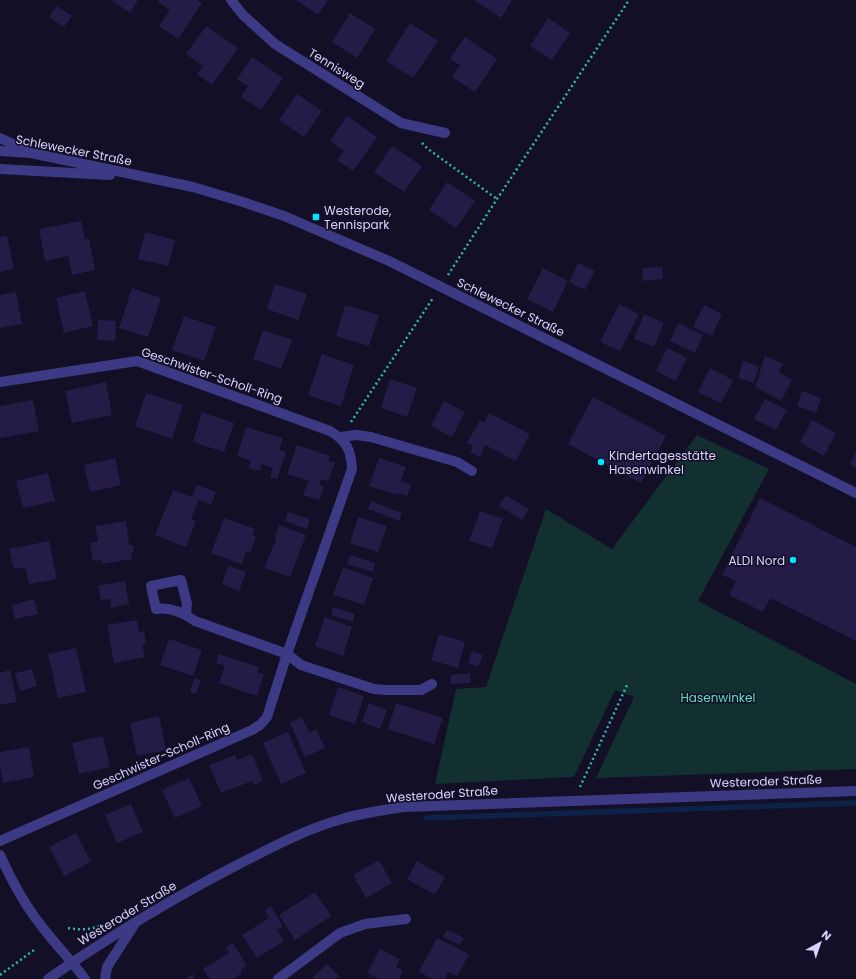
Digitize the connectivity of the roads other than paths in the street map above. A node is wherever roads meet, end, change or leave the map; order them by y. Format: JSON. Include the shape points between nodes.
{"nodes":[{"id":1,"x":231,"y":0,"type":"edge"},
{"id":2,"x":445,"y":133,"type":"dead end"},
{"id":3,"x":0,"y":138,"type":"edge"},
{"id":4,"x":0,"y":150,"type":"edge"},
{"id":5,"x":31,"y":153,"type":"junction"},
{"id":6,"x":0,"y":169,"type":"edge"},
{"id":7,"x":143,"y":177,"type":"junction"},
{"id":8,"x":0,"y":382,"type":"edge"},
{"id":9,"x":340,"y":437,"type":"junction"},
{"id":10,"x":472,"y":471,"type":"dead end"},
{"id":11,"x":856,"y":493,"type":"edge"},
{"id":12,"x":186,"y":614,"type":"dead end"},
{"id":13,"x":287,"y":654,"type":"junction"},
{"id":14,"x":432,"y":684,"type":"dead end"},
{"id":15,"x":856,"y":791,"type":"edge"},
{"id":16,"x":0,"y":841,"type":"edge"},
{"id":17,"x":0,"y":855,"type":"edge"},
{"id":18,"x":406,"y":920,"type":"dead end"},
{"id":19,"x":135,"y":923,"type":"junction"},
{"id":20,"x":72,"y":962,"type":"junction"},
{"id":21,"x":60,"y":976,"type":"edge"},
{"id":22,"x":48,"y":979,"type":"edge"},
{"id":23,"x":85,"y":979,"type":"edge"},
{"id":24,"x":105,"y":979,"type":"edge"},
{"id":25,"x":278,"y":979,"type":"edge"}],
"edges":[{"from":1,"to":2,"type":"street","name":"Tennisweg","via":[[243,15],[275,44],[401,123]]},
{"from":3,"to":5,"type":"street"},
{"from":4,"to":5,"type":"street","name":"Schlewecker Straße"},
{"from":5,"to":7,"type":"street","name":"Schlewecker Straße"},
{"from":6,"to":7,"type":"street","name":"Schlewecker Straße"},
{"from":7,"to":11,"type":"street","name":"Schlewecker Straße","via":[[193,187],[243,202],[284,216],[389,261]]},
{"from":8,"to":9,"type":"street","name":"Geschwister-Scholl-Ring","via":[[137,361]]},
{"from":9,"to":10,"type":"street","name":"Geschwister-Scholl-Ring","via":[[371,437],[456,462]]},
{"from":9,"to":13,"type":"street","name":"Geschwister-Scholl-Ring","via":[[352,456],[352,469]]},
{"from":12,"to":13,"type":"street","via":[[195,621]]},
{"from":13,"to":14,"type":"street","via":[[301,665],[374,689],[421,690]]},
{"from":13,"to":16,"type":"street","name":"Geschwister-Scholl-Ring","via":[[267,717],[260,726]]},
{"from":15,"to":19,"type":"street","name":"Westeroder Straße","via":[[404,807],[378,811],[315,828],[271,848]]},
{"from":17,"to":20,"type":"street","via":[[25,903]]},
{"from":18,"to":25,"type":"street","via":[[364,924],[340,933]]},
{"from":19,"to":20,"type":"street","name":"Westeroder Straße"},
{"from":19,"to":24,"type":"street","via":[[107,967]]},
{"from":20,"to":21,"type":"street","name":"Westeroder Straße"},
{"from":20,"to":23,"type":"street"},
{"from":21,"to":22,"type":"street","name":"Westeroder Straße"}]}
